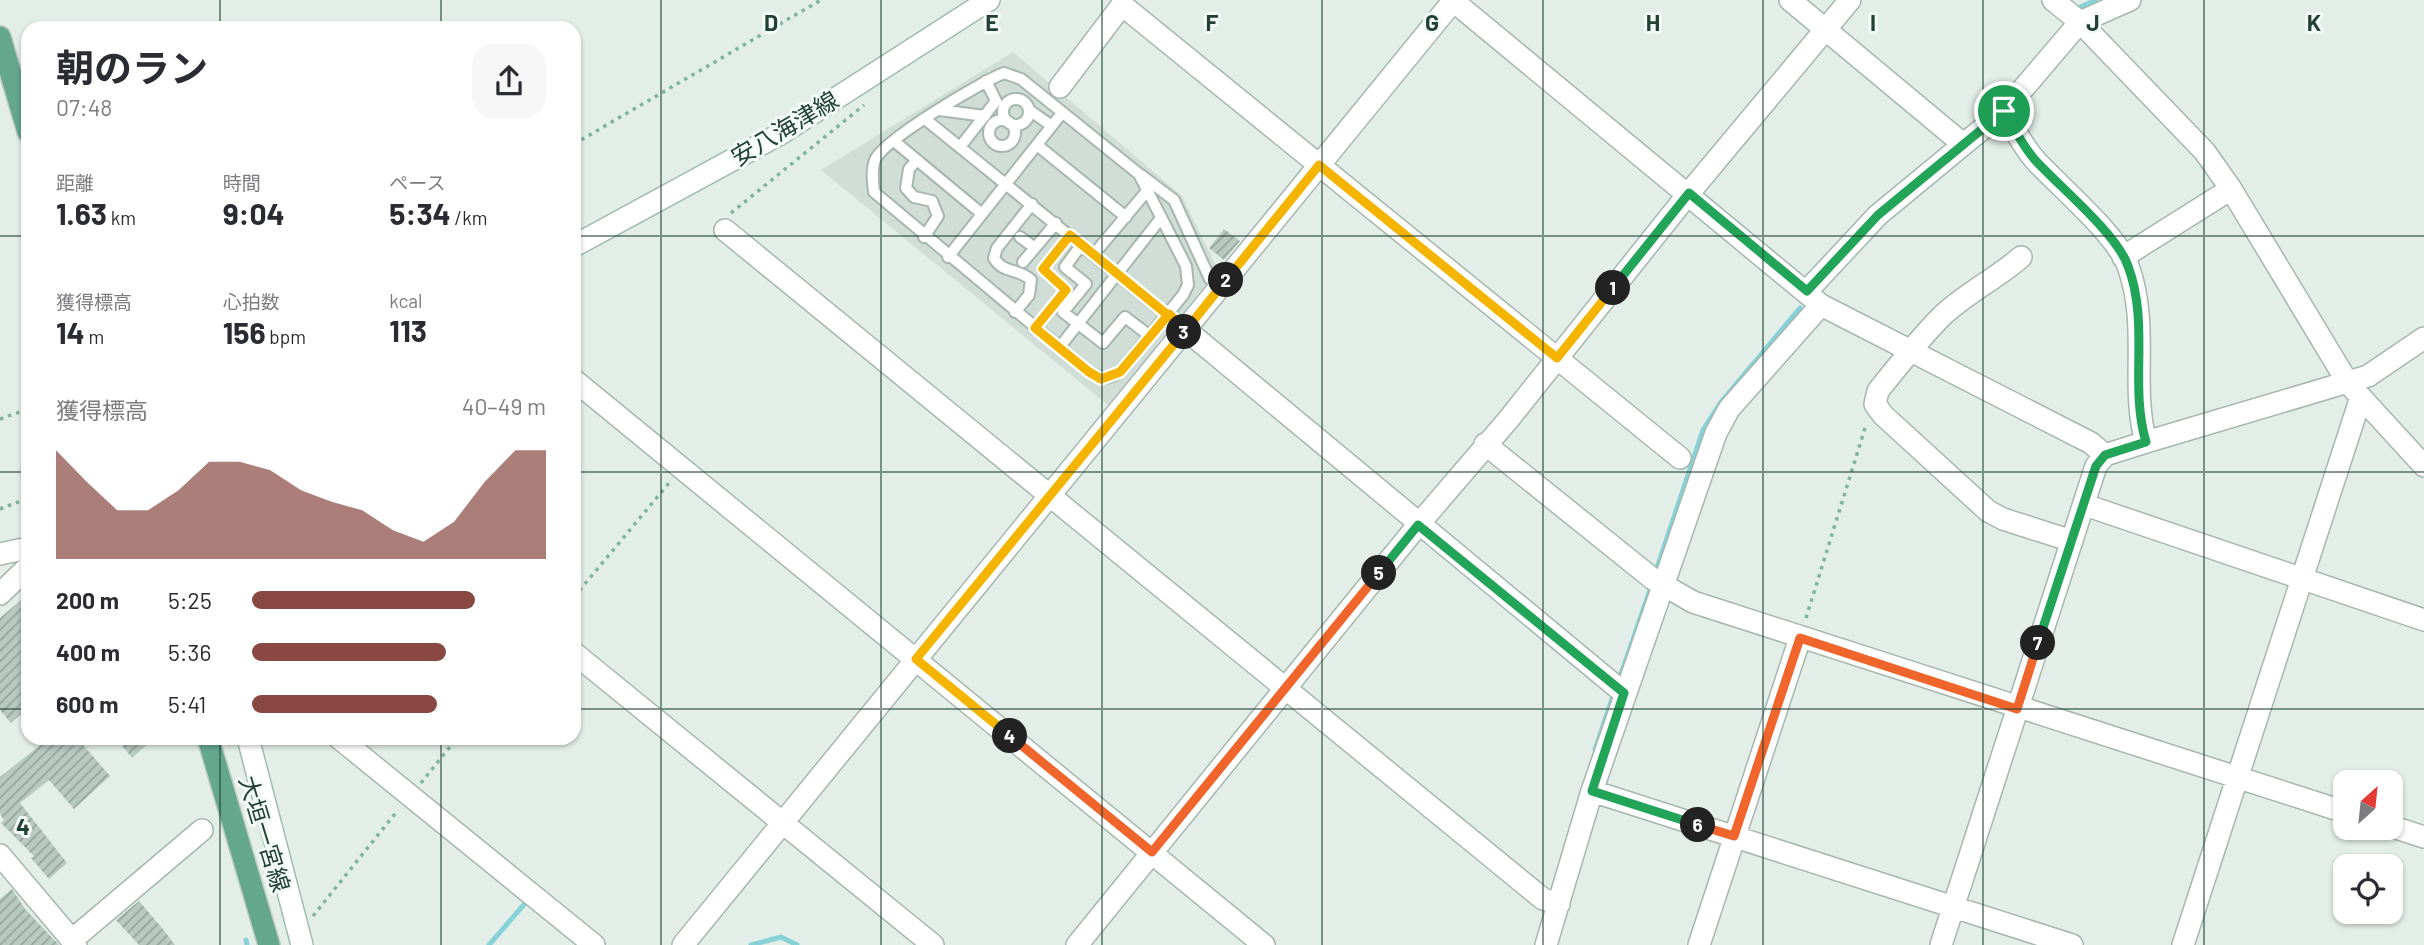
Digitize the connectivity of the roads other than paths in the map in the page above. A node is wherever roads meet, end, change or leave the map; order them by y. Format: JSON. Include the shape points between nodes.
{"nodes":[{"id":1,"x":989,"y":0,"type":"edge"},
{"id":2,"x":1453,"y":0,"type":"edge"},
{"id":3,"x":1790,"y":0,"type":"edge"},
{"id":4,"x":1850,"y":0,"type":"edge"},
{"id":5,"x":2053,"y":0,"type":"edge"},
{"id":6,"x":2130,"y":0,"type":"edge"},
{"id":7,"x":2080,"y":22,"type":"junction"},
{"id":8,"x":1826,"y":30,"type":"junction"},
{"id":9,"x":0,"y":37,"type":"edge"},
{"id":10,"x":986,"y":81,"type":"junction"},
{"id":11,"x":1060,"y":87,"type":"dead end"},
{"id":12,"x":21,"y":108,"type":"edge"},
{"id":13,"x":939,"y":110,"type":"junction"},
{"id":14,"x":1029,"y":110,"type":"junction"},
{"id":15,"x":2004,"y":111,"type":"junction"},
{"id":16,"x":1062,"y":113,"type":"junction"},
{"id":17,"x":985,"y":116,"type":"junction"},
{"id":18,"x":925,"y":119,"type":"junction"},
{"id":19,"x":1025,"y":122,"type":"junction"},
{"id":20,"x":1009,"y":123,"type":"junction"},
{"id":21,"x":1049,"y":129,"type":"junction"},
{"id":22,"x":894,"y":141,"type":"junction"},
{"id":23,"x":995,"y":144,"type":"junction"},
{"id":24,"x":1963,"y":144,"type":"junction"},
{"id":25,"x":1037,"y":145,"type":"junction"},
{"id":26,"x":960,"y":147,"type":"junction"},
{"id":27,"x":917,"y":160,"type":"junction"},
{"id":28,"x":979,"y":161,"type":"junction"},
{"id":29,"x":1319,"y":165,"type":"junction"},
{"id":30,"x":1139,"y":174,"type":"junction"},
{"id":31,"x":1006,"y":183,"type":"junction"},
{"id":32,"x":2231,"y":189,"type":"junction"},
{"id":33,"x":1147,"y":191,"type":"junction"},
{"id":34,"x":1689,"y":193,"type":"junction"},
{"id":35,"x":1032,"y":204,"type":"junction"},
{"id":36,"x":982,"y":214,"type":"junction"},
{"id":37,"x":1126,"y":217,"type":"junction"},
{"id":38,"x":1161,"y":218,"type":"junction"},
{"id":39,"x":1056,"y":223,"type":"junction"},
{"id":40,"x":726,"y":230,"type":"road end"},
{"id":41,"x":1070,"y":235,"type":"junction"},
{"id":42,"x":924,"y":237,"type":"junction"},
{"id":43,"x":1020,"y":237,"type":"dead end"},
{"id":44,"x":581,"y":242,"type":"edge"},
{"id":45,"x":1082,"y":244,"type":"junction"},
{"id":46,"x":1035,"y":248,"type":"junction"},
{"id":47,"x":1094,"y":254,"type":"junction"},
{"id":48,"x":948,"y":257,"type":"junction"},
{"id":49,"x":2021,"y":257,"type":"dead end"},
{"id":50,"x":2123,"y":257,"type":"junction"},
{"id":51,"x":1023,"y":262,"type":"dead end"},
{"id":52,"x":1117,"y":273,"type":"junction"},
{"id":53,"x":1210,"y":279,"type":"dead end"},
{"id":54,"x":1814,"y":298,"type":"junction"},
{"id":55,"x":1015,"y":312,"type":"junction"},
{"id":56,"x":1169,"y":314,"type":"junction"},
{"id":57,"x":1078,"y":324,"type":"junction"},
{"id":58,"x":1035,"y":328,"type":"junction"},
{"id":59,"x":1186,"y":330,"type":"junction"},
{"id":60,"x":1150,"y":336,"type":"junction"},
{"id":61,"x":2424,"y":338,"type":"edge"},
{"id":62,"x":1059,"y":348,"type":"junction"},
{"id":63,"x":1910,"y":351,"type":"junction"},
{"id":64,"x":1557,"y":358,"type":"junction"},
{"id":65,"x":581,"y":386,"type":"edge"},
{"id":66,"x":2355,"y":390,"type":"junction"},
{"id":67,"x":2146,"y":442,"type":"junction"},
{"id":68,"x":1485,"y":444,"type":"junction"},
{"id":69,"x":2105,"y":455,"type":"junction"},
{"id":70,"x":1680,"y":458,"type":"dead end"},
{"id":71,"x":2424,"y":466,"type":"edge"},
{"id":72,"x":1051,"y":496,"type":"junction"},
{"id":73,"x":2085,"y":505,"type":"junction"},
{"id":74,"x":1418,"y":525,"type":"junction"},
{"id":75,"x":2072,"y":541,"type":"junction"},
{"id":76,"x":21,"y":550,"type":"edge"},
{"id":77,"x":0,"y":554,"type":"edge"},
{"id":78,"x":21,"y":574,"type":"edge"},
{"id":79,"x":2300,"y":578,"type":"junction"},
{"id":80,"x":1661,"y":585,"type":"junction"},
{"id":81,"x":0,"y":594,"type":"edge"},
{"id":82,"x":2424,"y":620,"type":"edge"},
{"id":83,"x":1800,"y":638,"type":"junction"},
{"id":84,"x":581,"y":659,"type":"edge"},
{"id":85,"x":916,"y":659,"type":"junction"},
{"id":86,"x":1288,"y":688,"type":"junction"},
{"id":87,"x":1624,"y":693,"type":"junction"},
{"id":88,"x":2017,"y":709,"type":"junction"},
{"id":89,"x":210,"y":745,"type":"edge"},
{"id":90,"x":250,"y":745,"type":"edge"},
{"id":91,"x":348,"y":745,"type":"edge"},
{"id":92,"x":2237,"y":778,"type":"junction"},
{"id":93,"x":1592,"y":791,"type":"junction"},
{"id":94,"x":2333,"y":808,"type":"edge"},
{"id":95,"x":782,"y":823,"type":"junction"},
{"id":96,"x":202,"y":830,"type":"dead end"},
{"id":97,"x":2403,"y":830,"type":"edge"},
{"id":98,"x":1734,"y":836,"type":"junction"},
{"id":99,"x":2424,"y":837,"type":"edge"},
{"id":100,"x":1152,"y":852,"type":"junction"},
{"id":101,"x":5,"y":870,"type":"edge"},
{"id":102,"x":1559,"y":904,"type":"junction"},
{"id":103,"x":1954,"y":907,"type":"junction"},
{"id":104,"x":300,"y":939,"type":"edge"},
{"id":105,"x":74,"y":943,"type":"edge"},
{"id":106,"x":269,"y":945,"type":"edge"},
{"id":107,"x":594,"y":945,"type":"edge"},
{"id":108,"x":683,"y":945,"type":"edge"},
{"id":109,"x":933,"y":945,"type":"edge"},
{"id":110,"x":1077,"y":945,"type":"edge"},
{"id":111,"x":1264,"y":945,"type":"edge"},
{"id":112,"x":1546,"y":945,"type":"edge"},
{"id":113,"x":1699,"y":945,"type":"edge"},
{"id":114,"x":1941,"y":945,"type":"edge"},
{"id":115,"x":2072,"y":945,"type":"edge"},
{"id":116,"x":2183,"y":945,"type":"edge"}],
"edges":[{"from":1,"to":44,"type":"street","name":"安八海津線","via":[[782,133]]},
{"from":2,"to":29,"type":"street"},
{"from":2,"to":34,"type":"street"},
{"from":3,"to":8,"type":"street"},
{"from":4,"to":8,"type":"street"},
{"from":5,"to":7,"type":"street"},
{"from":6,"to":7,"type":"street"},
{"from":7,"to":15,"type":"street"},
{"from":7,"to":32,"type":"street","via":[[2205,152]]},
{"from":8,"to":24,"type":"street"},
{"from":8,"to":34,"type":"street"},
{"from":9,"to":12,"type":"main road"},
{"from":10,"to":13,"type":"lane"},
{"from":10,"to":16,"type":"lane","via":[[1004,73],[1021,79]]},
{"from":10,"to":17,"type":"lane","via":[[996,101]]},
{"from":11,"to":29,"type":"street","via":[[1122,5]]},
{"from":13,"to":17,"type":"lane"},
{"from":13,"to":18,"type":"lane"},
{"from":14,"to":19,"type":"lane"},
{"from":14,"to":20,"type":"lane","via":[[1021,100],[1009,102],[1004,112]]},
{"from":14,"to":21,"type":"lane"},
{"from":15,"to":24,"type":"street"},
{"from":15,"to":50,"type":"street","via":[[2033,158],[2113,238]]},
{"from":16,"to":21,"type":"lane"},
{"from":16,"to":30,"type":"lane"},
{"from":17,"to":26,"type":"lane"},
{"from":18,"to":22,"type":"lane"},
{"from":18,"to":26,"type":"lane"},
{"from":19,"to":20,"type":"lane"},
{"from":19,"to":21,"type":"lane"},
{"from":20,"to":23,"type":"lane","via":[[1014,130],[1011,142]]},
{"from":20,"to":23,"type":"lane","via":[[997,120],[991,125],[989,133]]},
{"from":21,"to":25,"type":"lane"},
{"from":22,"to":27,"type":"lane"},
{"from":22,"to":42,"type":"lane","via":[[874,162],[874,192]]},
{"from":23,"to":28,"type":"lane"},
{"from":24,"to":54,"type":"street","via":[[1878,215]]},
{"from":25,"to":31,"type":"lane"},
{"from":25,"to":37,"type":"lane"},
{"from":26,"to":28,"type":"lane"},
{"from":27,"to":36,"type":"lane"},
{"from":27,"to":42,"type":"lane","via":[[909,169],[906,188],[914,197],[932,201],[938,216]]},
{"from":28,"to":31,"type":"lane"},
{"from":29,"to":59,"type":"street"},
{"from":29,"to":64,"type":"street"},
{"from":30,"to":33,"type":"lane"},
{"from":30,"to":53,"type":"lane","via":[[1174,200]]},
{"from":31,"to":35,"type":"lane"},
{"from":31,"to":36,"type":"lane"},
{"from":32,"to":50,"type":"street"},
{"from":32,"to":66,"type":"street"},
{"from":33,"to":37,"type":"lane"},
{"from":33,"to":38,"type":"lane"},
{"from":34,"to":54,"type":"street"},
{"from":34,"to":64,"type":"street"},
{"from":35,"to":39,"type":"lane"},
{"from":35,"to":55,"type":"lane","via":[[993,258],[1005,270],[1031,280],[1029,295]]},
{"from":36,"to":48,"type":"lane"},
{"from":37,"to":47,"type":"lane"},
{"from":38,"to":52,"type":"lane"},
{"from":38,"to":56,"type":"lane","via":[[1188,275],[1183,295]]},
{"from":39,"to":41,"type":"lane"},
{"from":39,"to":46,"type":"lane"},
{"from":40,"to":72,"type":"street"},
{"from":41,"to":45,"type":"lane"},
{"from":41,"to":58,"type":"lane","via":[[1043,269],[1066,290]]},
{"from":42,"to":48,"type":"lane"},
{"from":43,"to":46,"type":"lane"},
{"from":45,"to":47,"type":"lane"},
{"from":45,"to":57,"type":"lane","via":[[1065,267],[1086,284],[1062,312]]},
{"from":46,"to":51,"type":"lane"},
{"from":47,"to":52,"type":"lane"},
{"from":48,"to":55,"type":"lane"},
{"from":49,"to":63,"type":"street","via":[[1943,315]]},
{"from":50,"to":67,"type":"street","via":[[2141,319],[2140,423]]},
{"from":52,"to":56,"type":"lane"},
{"from":52,"to":57,"type":"lane"},
{"from":54,"to":63,"type":"street"},
{"from":54,"to":80,"type":"street","via":[[1729,409],[1716,433]]},
{"from":55,"to":58,"type":"lane"},
{"from":56,"to":59,"type":"lane"},
{"from":56,"to":60,"type":"lane"},
{"from":57,"to":60,"type":"lane","via":[[1103,343],[1125,317]]},
{"from":57,"to":62,"type":"lane"},
{"from":58,"to":62,"type":"lane"},
{"from":59,"to":72,"type":"street"},
{"from":59,"to":74,"type":"street"},
{"from":60,"to":62,"type":"lane","via":[[1112,377],[1101,379]]},
{"from":61,"to":66,"type":"street"},
{"from":63,"to":69,"type":"street","via":[[2091,443]]},
{"from":63,"to":75,"type":"street","via":[[1878,391],[1875,404],[1883,415],[1987,511]]},
{"from":64,"to":68,"type":"street"},
{"from":64,"to":70,"type":"street"},
{"from":65,"to":85,"type":"street"},
{"from":66,"to":67,"type":"street"},
{"from":66,"to":71,"type":"street"},
{"from":66,"to":79,"type":"street"},
{"from":67,"to":69,"type":"street"},
{"from":68,"to":74,"type":"street"},
{"from":68,"to":80,"type":"street"},
{"from":69,"to":73,"type":"street","via":[[2096,466]]},
{"from":72,"to":85,"type":"street"},
{"from":72,"to":86,"type":"street"},
{"from":73,"to":75,"type":"street"},
{"from":73,"to":79,"type":"street"},
{"from":74,"to":86,"type":"street"},
{"from":74,"to":87,"type":"street"},
{"from":75,"to":88,"type":"street"},
{"from":76,"to":77,"type":"street"},
{"from":78,"to":81,"type":"street"},
{"from":79,"to":82,"type":"street"},
{"from":79,"to":92,"type":"street"},
{"from":80,"to":83,"type":"street","via":[[1693,602]]},
{"from":80,"to":87,"type":"street"},
{"from":83,"to":88,"type":"street"},
{"from":83,"to":98,"type":"street"},
{"from":84,"to":95,"type":"street"},
{"from":85,"to":95,"type":"street"},
{"from":85,"to":100,"type":"street"},
{"from":86,"to":100,"type":"street"},
{"from":86,"to":102,"type":"street","via":[[1543,899]]},
{"from":87,"to":93,"type":"street"},
{"from":88,"to":92,"type":"street"},
{"from":88,"to":103,"type":"street"},
{"from":89,"to":106,"type":"main road","name":"大垣一宮線"},
{"from":90,"to":104,"type":"street"},
{"from":91,"to":107,"type":"street"},
{"from":92,"to":94,"type":"street"},
{"from":92,"to":116,"type":"street"},
{"from":93,"to":98,"type":"street"},
{"from":93,"to":102,"type":"street"},
{"from":95,"to":108,"type":"street"},
{"from":95,"to":109,"type":"street"},
{"from":96,"to":105,"type":"street"},
{"from":97,"to":99,"type":"street"},
{"from":98,"to":103,"type":"street"},
{"from":98,"to":113,"type":"street"},
{"from":100,"to":110,"type":"street"},
{"from":100,"to":111,"type":"street"},
{"from":101,"to":105,"type":"street"},
{"from":102,"to":112,"type":"street"},
{"from":103,"to":114,"type":"street"},
{"from":103,"to":115,"type":"street"}]}
